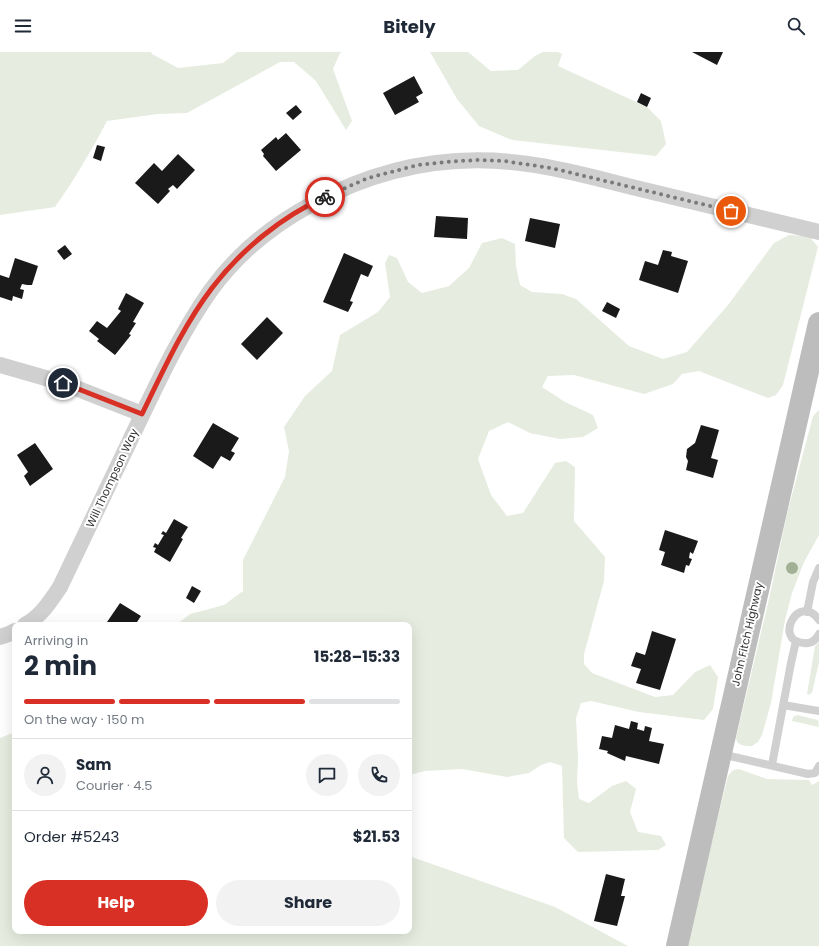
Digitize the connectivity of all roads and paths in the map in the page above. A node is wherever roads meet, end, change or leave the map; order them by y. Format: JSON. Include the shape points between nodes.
{"nodes":[{"id":1,"x":819,"y":232,"type":"edge"},
{"id":2,"x":819,"y":323,"type":"edge"},
{"id":3,"x":0,"y":365,"type":"edge"},
{"id":4,"x":142,"y":414,"type":"junction"},
{"id":5,"x":819,"y":568,"type":"edge"},
{"id":6,"x":807,"y":612,"type":"junction"},
{"id":7,"x":819,"y":620,"type":"edge"},
{"id":8,"x":30,"y":622,"type":"edge"},
{"id":9,"x":12,"y":632,"type":"edge"},
{"id":10,"x":819,"y":634,"type":"edge"},
{"id":11,"x":0,"y":637,"type":"edge"},
{"id":12,"x":796,"y":641,"type":"junction"},
{"id":13,"x":783,"y":705,"type":"junction"},
{"id":14,"x":819,"y":711,"type":"edge"},
{"id":15,"x":721,"y":753,"type":"junction"},
{"id":16,"x":772,"y":765,"type":"junction"},
{"id":17,"x":819,"y":766,"type":"edge"},
{"id":18,"x":677,"y":946,"type":"edge"}],
"edges":[{"from":1,"to":4,"type":"street","name":"Will Thompson Way","via":[[530,164],[454,161],[391,171],[322,198],[283,220],[249,248],[213,288],[195,313]]},
{"from":2,"to":15,"type":"main road","name":"John Fitch Highway"},
{"from":3,"to":4,"type":"street","via":[[63,383]]},
{"from":4,"to":8,"type":"street","name":"Will Thompson Way","via":[[60,587],[47,608]]},
{"from":5,"to":6,"type":"lane","via":[[811,589]]},
{"from":6,"to":7,"type":"lane"},
{"from":6,"to":12,"type":"lane","via":[[796,614],[790,623],[790,633]]},
{"from":9,"to":11,"type":"street"},
{"from":10,"to":12,"type":"lane","via":[[815,640],[806,644]]},
{"from":12,"to":13,"type":"lane"},
{"from":13,"to":14,"type":"lane"},
{"from":13,"to":16,"type":"lane"},
{"from":15,"to":16,"type":"lane"},
{"from":15,"to":18,"type":"main road","name":"John Fitch Highway"},
{"from":16,"to":17,"type":"lane","via":[[811,774]]}]}
